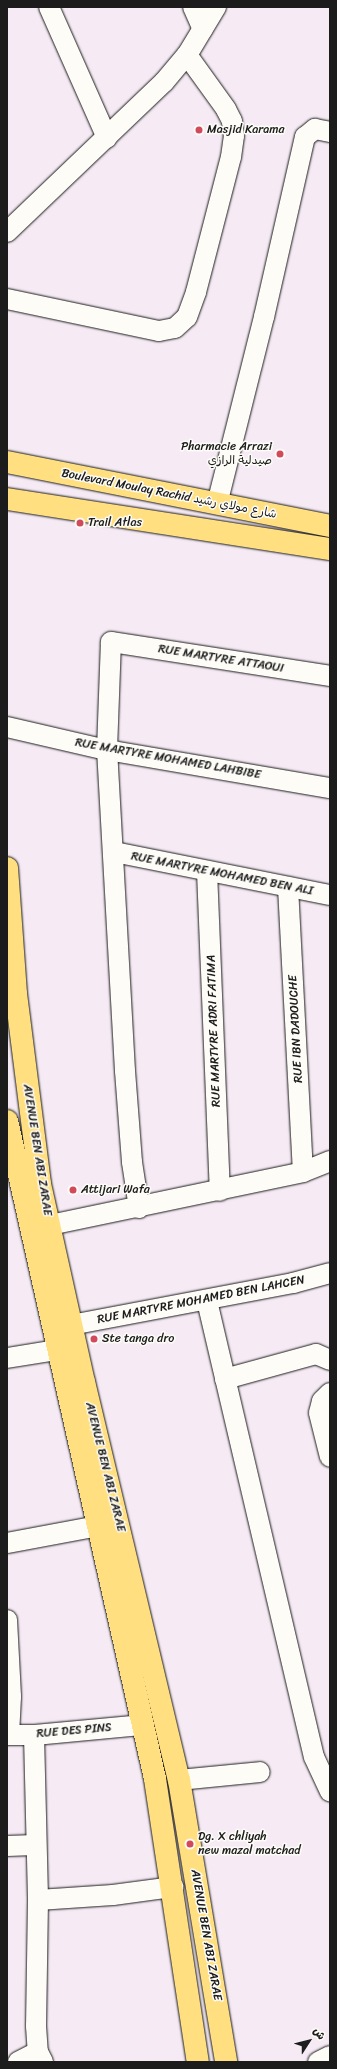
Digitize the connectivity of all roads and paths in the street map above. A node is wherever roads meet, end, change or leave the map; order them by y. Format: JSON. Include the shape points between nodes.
{"nodes":[{"id":1,"x":49,"y":7,"type":"edge"},
{"id":2,"x":193,"y":7,"type":"edge"},
{"id":3,"x":216,"y":7,"type":"edge"},
{"id":4,"x":203,"y":29,"type":"junction"},
{"id":5,"x":187,"y":55,"type":"junction"},
{"id":6,"x":330,"y":132,"type":"edge"},
{"id":7,"x":107,"y":138,"type":"junction"},
{"id":8,"x":7,"y":232,"type":"edge"},
{"id":9,"x":7,"y":299,"type":"edge"},
{"id":10,"x":7,"y":462,"type":"edge"},
{"id":11,"x":7,"y":500,"type":"edge"},
{"id":12,"x":217,"y":504,"type":"junction"},
{"id":13,"x":330,"y":526,"type":"edge"},
{"id":14,"x":330,"y":549,"type":"edge"},
{"id":15,"x":330,"y":676,"type":"edge"},
{"id":16,"x":7,"y":727,"type":"edge"},
{"id":17,"x":107,"y":750,"type":"junction"},
{"id":18,"x":330,"y":788,"type":"edge"},
{"id":19,"x":114,"y":852,"type":"junction"},
{"id":20,"x":7,"y":868,"type":"edge"},
{"id":21,"x":207,"y":871,"type":"junction"},
{"id":22,"x":288,"y":887,"type":"junction"},
{"id":23,"x":330,"y":895,"type":"edge"},
{"id":24,"x":12,"y":994,"type":"edge"},
{"id":25,"x":7,"y":1121,"type":"edge"},
{"id":26,"x":330,"y":1161,"type":"edge"},
{"id":27,"x":303,"y":1172,"type":"junction"},
{"id":28,"x":23,"y":1186,"type":"edge"},
{"id":29,"x":220,"y":1191,"type":"junction"},
{"id":30,"x":139,"y":1208,"type":"junction"},
{"id":31,"x":41,"y":1228,"type":"junction"},
{"id":32,"x":330,"y":1273,"type":"edge"},
{"id":33,"x":207,"y":1301,"type":"junction"},
{"id":34,"x":71,"y":1325,"type":"junction"},
{"id":35,"x":57,"y":1350,"type":"junction"},
{"id":36,"x":7,"y":1358,"type":"edge"},
{"id":37,"x":330,"y":1360,"type":"edge"},
{"id":38,"x":225,"y":1379,"type":"junction"},
{"id":39,"x":330,"y":1393,"type":"edge"},
{"id":40,"x":330,"y":1457,"type":"edge"},
{"id":41,"x":98,"y":1526,"type":"junction"},
{"id":42,"x":7,"y":1542,"type":"edge"},
{"id":43,"x":7,"y":1620,"type":"edge"},
{"id":44,"x":142,"y":1725,"type":"junction"},
{"id":45,"x":8,"y":1735,"type":"edge"},
{"id":46,"x":34,"y":1735,"type":"junction"},
{"id":47,"x":322,"y":1753,"type":"edge"},
{"id":48,"x":260,"y":1772,"type":"dead end"},
{"id":49,"x":179,"y":1780,"type":"junction"},
{"id":50,"x":330,"y":1792,"type":"edge"},
{"id":51,"x":35,"y":1845,"type":"junction"},
{"id":52,"x":7,"y":1846,"type":"edge"},
{"id":53,"x":173,"y":1887,"type":"junction"},
{"id":54,"x":38,"y":1900,"type":"junction"},
{"id":55,"x":330,"y":2056,"type":"edge"},
{"id":56,"x":41,"y":2057,"type":"edge"},
{"id":57,"x":18,"y":2062,"type":"edge"},
{"id":58,"x":198,"y":2062,"type":"edge"},
{"id":59,"x":226,"y":2062,"type":"edge"},
{"id":60,"x":318,"y":2062,"type":"edge"}],
"edges":[{"from":1,"to":7,"type":"street"},
{"from":2,"to":4,"type":"street"},
{"from":3,"to":4,"type":"street"},
{"from":4,"to":5,"type":"street"},
{"from":5,"to":7,"type":"street"},
{"from":5,"to":9,"type":"street","via":[[226,109],[232,121],[234,136],[231,158],[196,292],[187,317],[175,328],[159,331]]},
{"from":6,"to":12,"type":"street","via":[[315,129],[305,137],[264,317]]},
{"from":7,"to":8,"type":"street"},
{"from":10,"to":12,"type":"main road","name":"Boulevard Moulay Rachid شارع مولاي رشيد"},
{"from":11,"to":14,"type":"main road","name":"Boulevard Moulay Rachid شارع مولاي رشيد"},
{"from":12,"to":13,"type":"main road","name":"Boulevard Moulay Rachid شارع مولاي رشيد"},
{"from":15,"to":17,"type":"street","name":"RUE MARTYRE ATTAOUI","via":[[112,642]]},
{"from":16,"to":17,"type":"street","name":"RUE MARTYRE MOHAMED LAHBIBE"},
{"from":17,"to":18,"type":"street","name":"RUE MARTYRE MOHAMED LAHBIBE"},
{"from":17,"to":19,"type":"street"},
{"from":19,"to":21,"type":"street","name":"RUE MARTYRE MOHAMED BEN ALI"},
{"from":19,"to":30,"type":"street","via":[[126,1079],[132,1162]]},
{"from":20,"to":24,"type":"main road","name":"AVENUE BEN ABI ZARAE"},
{"from":21,"to":22,"type":"street","name":"RUE MARTYRE MOHAMED BEN ALI"},
{"from":21,"to":29,"type":"street","name":"RUE MARTYRE ADRI FATIMA"},
{"from":22,"to":23,"type":"street","name":"RUE MARTYRE MOHAMED BEN ALI"},
{"from":22,"to":27,"type":"street","name":"RUE IBN DADOUCHE"},
{"from":24,"to":28,"type":"main road","name":"AVENUE BEN ABI ZARAE"},
{"from":25,"to":28,"type":"main road","name":"AVENUE BEN ABI ZARAE"},
{"from":26,"to":27,"type":"street"},
{"from":27,"to":29,"type":"street"},
{"from":28,"to":31,"type":"main road","name":"AVENUE BEN ABI ZARAE"},
{"from":29,"to":30,"type":"street"},
{"from":30,"to":31,"type":"street"},
{"from":31,"to":34,"type":"main road","name":"AVENUE BEN ABI ZARAE"},
{"from":31,"to":35,"type":"main road","name":"AVENUE BEN ABI ZARAE"},
{"from":32,"to":33,"type":"street","name":"RUE MARTYRE MOHAMED BEN LAHCEN"},
{"from":33,"to":34,"type":"street","name":"RUE MARTYRE MOHAMED BEN LAHCEN"},
{"from":33,"to":38,"type":"street"},
{"from":34,"to":49,"type":"main road","name":"AVENUE BEN ABI ZARAE"},
{"from":35,"to":36,"type":"street"},
{"from":35,"to":41,"type":"main road","name":"AVENUE BEN ABI ZARAE"},
{"from":37,"to":38,"type":"street","via":[[316,1354]]},
{"from":38,"to":47,"type":"street"},
{"from":39,"to":40,"type":"street","via":[[322,1401],[319,1413]]},
{"from":41,"to":42,"type":"street"},
{"from":41,"to":44,"type":"main road","name":"AVENUE BEN ABI ZARAE"},
{"from":43,"to":45,"type":"street","via":[[11,1697]]},
{"from":44,"to":46,"type":"street","name":"RUE DES PINS"},
{"from":44,"to":53,"type":"main road","name":"AVENUE BEN ABI ZARAE","via":[[161,1809]]},
{"from":45,"to":46,"type":"street","name":"RUE DES PINS"},
{"from":46,"to":51,"type":"street"},
{"from":47,"to":50,"type":"street"},
{"from":48,"to":49,"type":"street"},
{"from":49,"to":59,"type":"main road","name":"AVENUE BEN ABI ZARAE"},
{"from":51,"to":52,"type":"street"},
{"from":51,"to":54,"type":"street"},
{"from":53,"to":54,"type":"street","via":[[113,1895]]},
{"from":53,"to":58,"type":"main road","name":"AVENUE BEN ABI ZARAE"},
{"from":54,"to":56,"type":"street","via":[[35,1974]]},
{"from":55,"to":60,"type":"street"},
{"from":56,"to":57,"type":"street"}]}
